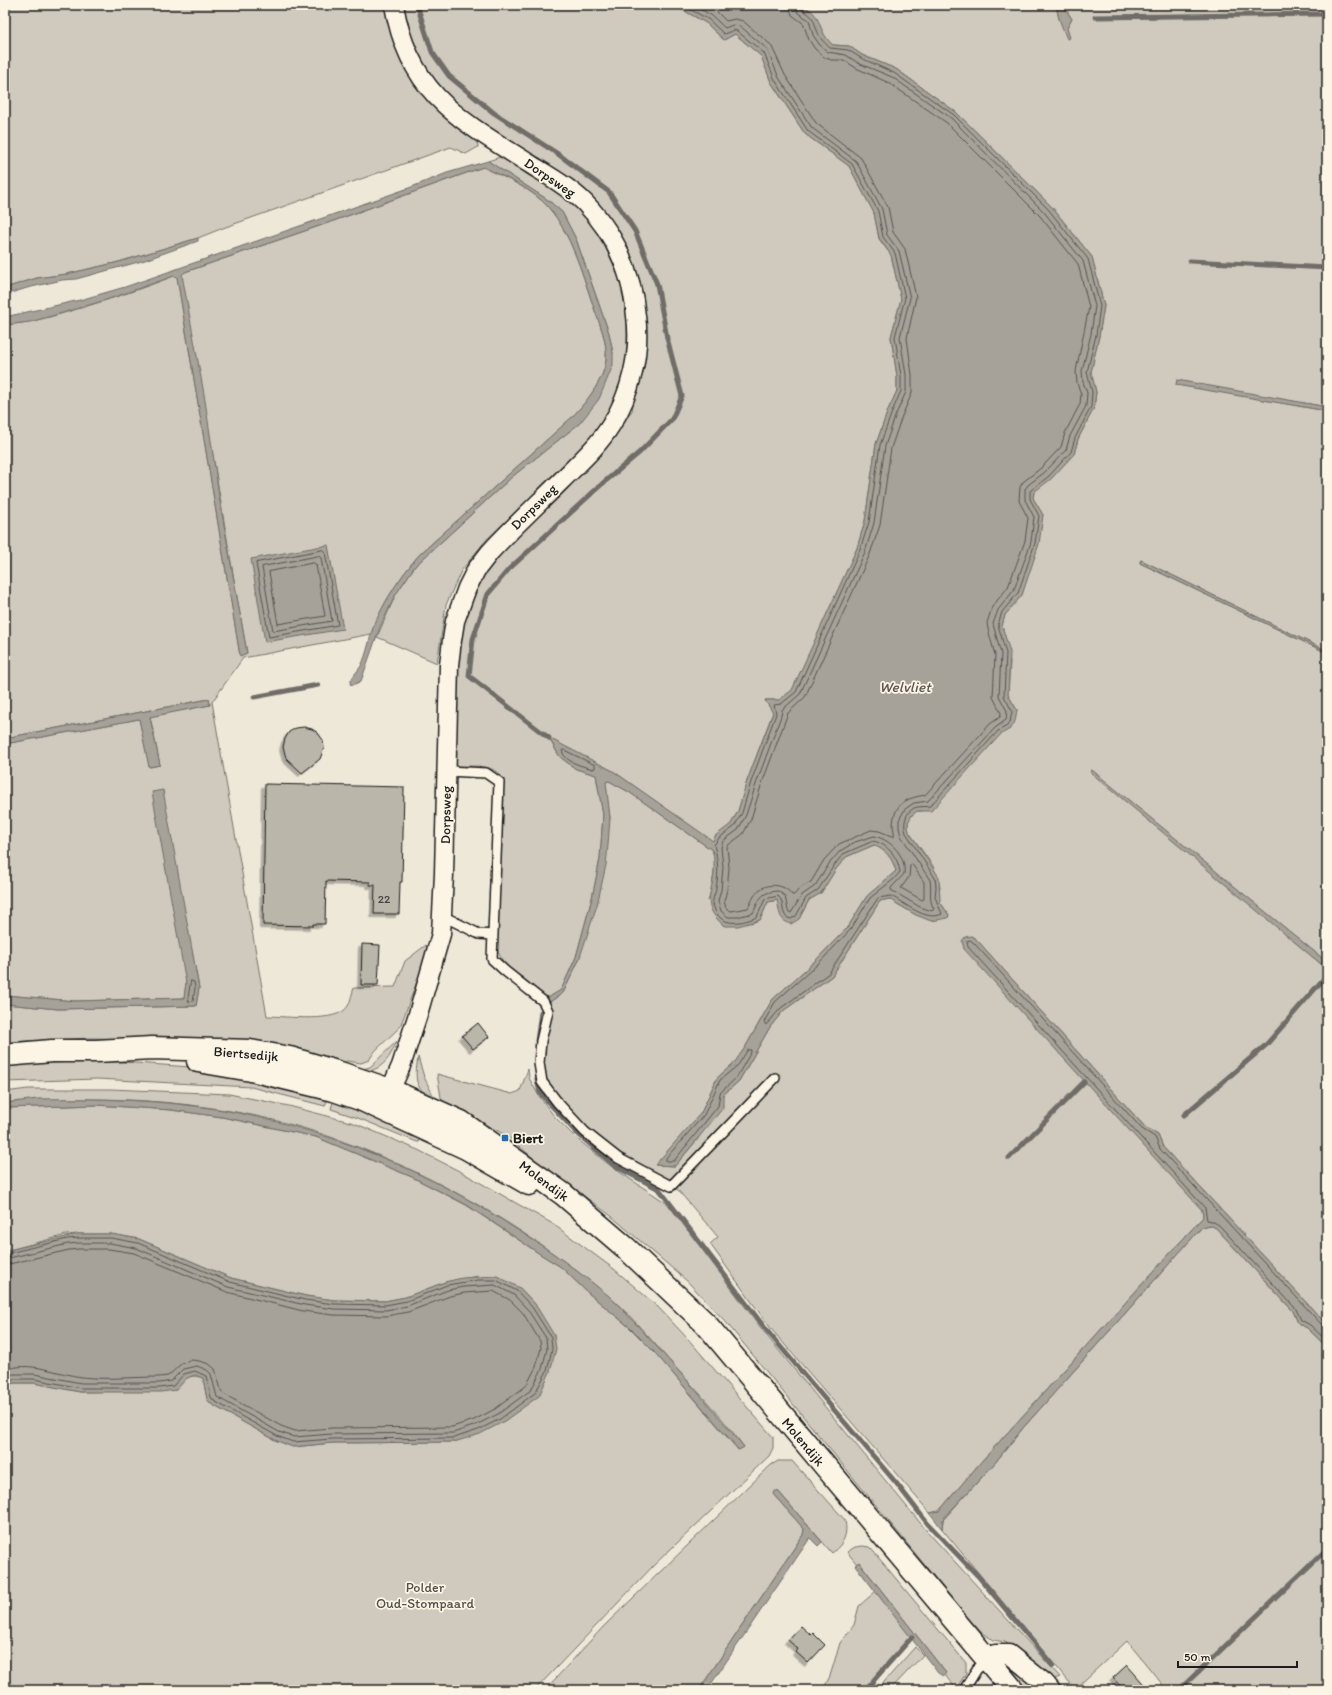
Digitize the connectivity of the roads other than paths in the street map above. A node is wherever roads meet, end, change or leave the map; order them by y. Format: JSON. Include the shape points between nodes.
{"nodes":[{"id":1,"x":394,"y":5,"type":"edge"},
{"id":2,"x":447,"y":770,"type":"junction"},
{"id":3,"x":443,"y":916,"type":"junction"},
{"id":4,"x":493,"y":935,"type":"junction"},
{"id":5,"x":5,"y":1055,"type":"edge"},
{"id":6,"x":775,"y":1078,"type":"dead end"},
{"id":7,"x":386,"y":1100,"type":"junction"},
{"id":8,"x":988,"y":1660,"type":"junction"},
{"id":9,"x":964,"y":1690,"type":"edge"},
{"id":10,"x":1013,"y":1690,"type":"edge"},
{"id":11,"x":1051,"y":1690,"type":"edge"}],
"edges":[{"from":1,"to":2,"type":"street","name":"Dorpsweg","via":[[404,47],[413,65],[446,106],[472,127],[568,188],[596,217],[619,250],[634,298],[637,322],[637,345],[630,380],[612,423],[597,445],[490,552],[476,570],[467,588],[455,621],[449,665]]},
{"from":2,"to":3,"type":"street","name":"Dorpsweg"},
{"from":2,"to":4,"type":"lane","via":[[486,773],[498,782]]},
{"from":3,"to":4,"type":"lane","via":[[479,934]]},
{"from":3,"to":7,"type":"street","name":"Dorpsweg","via":[[441,934],[418,1014],[401,1066]]},
{"from":4,"to":6,"type":"lane","via":[[492,958],[543,1001],[548,1011],[539,1063],[542,1082],[585,1132],[618,1158],[671,1186]]},
{"from":5,"to":7,"type":"main road","name":"Biertsedijk","via":[[96,1052],[199,1061],[252,1070]]},
{"from":7,"to":8,"type":"main road","name":"Molendijk","via":[[529,1185],[626,1248],[706,1324]]},
{"from":8,"to":9,"type":"lane","via":[[977,1669]]},
{"from":8,"to":10,"type":"main road","name":"Molendijk"},
{"from":8,"to":11,"type":"street","via":[[995,1654],[1009,1654]]}]}
